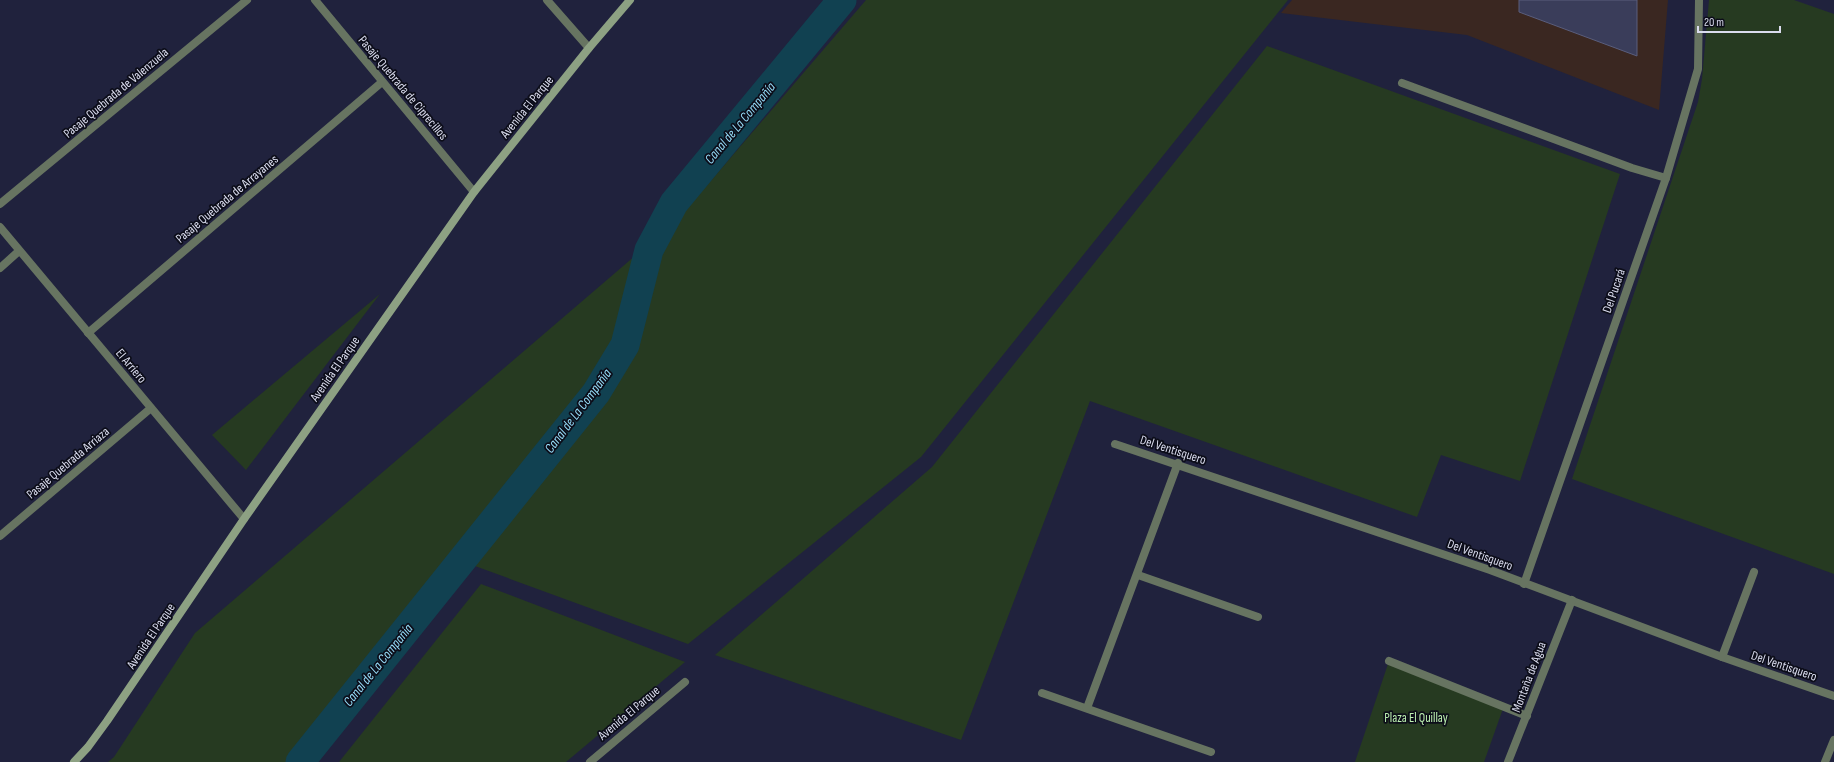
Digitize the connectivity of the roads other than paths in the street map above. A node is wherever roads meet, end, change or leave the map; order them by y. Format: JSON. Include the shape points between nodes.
{"nodes":[{"id":1,"x":247,"y":0,"type":"edge"},
{"id":2,"x":315,"y":0,"type":"edge"},
{"id":3,"x":547,"y":0,"type":"edge"},
{"id":4,"x":630,"y":0,"type":"edge"},
{"id":5,"x":1699,"y":0,"type":"edge"},
{"id":6,"x":589,"y":48,"type":"junction"},
{"id":7,"x":382,"y":82,"type":"junction"},
{"id":8,"x":1402,"y":83,"type":"dead end"},
{"id":9,"x":1666,"y":178,"type":"junction"},
{"id":10,"x":474,"y":192,"type":"junction"},
{"id":11,"x":0,"y":204,"type":"edge"},
{"id":12,"x":0,"y":228,"type":"edge"},
{"id":13,"x":20,"y":251,"type":"junction"},
{"id":14,"x":0,"y":268,"type":"edge"},
{"id":15,"x":88,"y":333,"type":"junction"},
{"id":16,"x":151,"y":408,"type":"junction"},
{"id":17,"x":1115,"y":444,"type":"dead end"},
{"id":18,"x":1178,"y":463,"type":"junction"},
{"id":19,"x":244,"y":519,"type":"junction"},
{"id":20,"x":0,"y":536,"type":"edge"},
{"id":21,"x":1754,"y":572,"type":"dead end"},
{"id":22,"x":1138,"y":575,"type":"junction"},
{"id":23,"x":1524,"y":584,"type":"junction"},
{"id":24,"x":1572,"y":600,"type":"junction"},
{"id":25,"x":1258,"y":617,"type":"dead end"},
{"id":26,"x":1722,"y":657,"type":"junction"},
{"id":27,"x":1389,"y":661,"type":"dead end"},
{"id":28,"x":685,"y":682,"type":"dead end"},
{"id":29,"x":1042,"y":693,"type":"dead end"},
{"id":30,"x":1834,"y":696,"type":"edge"},
{"id":31,"x":1087,"y":708,"type":"junction"},
{"id":32,"x":1527,"y":716,"type":"junction"},
{"id":33,"x":1834,"y":740,"type":"edge"},
{"id":34,"x":1210,"y":752,"type":"dead end"},
{"id":35,"x":74,"y":762,"type":"edge"},
{"id":36,"x":590,"y":762,"type":"edge"},
{"id":37,"x":1508,"y":762,"type":"edge"},
{"id":38,"x":1825,"y":762,"type":"edge"}],
"edges":[{"from":1,"to":11,"type":"street","name":"Pasaje Quebrada de Valenzuela"},
{"from":2,"to":7,"type":"street","name":"Pasaje Quebrada de Ciprecillos"},
{"from":3,"to":6,"type":"street"},
{"from":4,"to":6,"type":"street","name":"Avenida El Parque"},
{"from":5,"to":9,"type":"street","name":"Del Pucará","via":[[1698,69]]},
{"from":6,"to":10,"type":"street","name":"Avenida El Parque"},
{"from":7,"to":10,"type":"street","name":"Pasaje Quebrada de Ciprecillos"},
{"from":7,"to":15,"type":"street","name":"Pasaje Quebrada de Arrayanes"},
{"from":8,"to":9,"type":"street","via":[[1632,168]]},
{"from":9,"to":23,"type":"street","name":"Del Pucará"},
{"from":10,"to":19,"type":"street","name":"Avenida El Parque"},
{"from":12,"to":13,"type":"street","name":"El Arriero"},
{"from":13,"to":14,"type":"street"},
{"from":13,"to":15,"type":"street","name":"El Arriero"},
{"from":15,"to":16,"type":"street","name":"El Arriero"},
{"from":16,"to":19,"type":"street","name":"El Arriero"},
{"from":16,"to":20,"type":"street","name":"Pasaje Quebrada Arriaza"},
{"from":17,"to":18,"type":"street","name":"Del Ventisquero"},
{"from":18,"to":22,"type":"street"},
{"from":18,"to":23,"type":"street","name":"Del Ventisquero"},
{"from":19,"to":35,"type":"street","name":"Avenida El Parque","via":[[107,722]]},
{"from":21,"to":26,"type":"street"},
{"from":22,"to":25,"type":"street"},
{"from":22,"to":31,"type":"street"},
{"from":23,"to":24,"type":"street","name":"Del Ventisquero"},
{"from":24,"to":26,"type":"street","name":"Del Ventisquero"},
{"from":24,"to":32,"type":"street","name":"Montaña de Agua"},
{"from":26,"to":30,"type":"street","name":"Del Ventisquero"},
{"from":27,"to":32,"type":"street"},
{"from":28,"to":36,"type":"street","name":"Avenida El Parque"},
{"from":29,"to":31,"type":"street"},
{"from":31,"to":34,"type":"street"},
{"from":32,"to":37,"type":"street","name":"Montaña de Agua"},
{"from":33,"to":38,"type":"street"}]}
